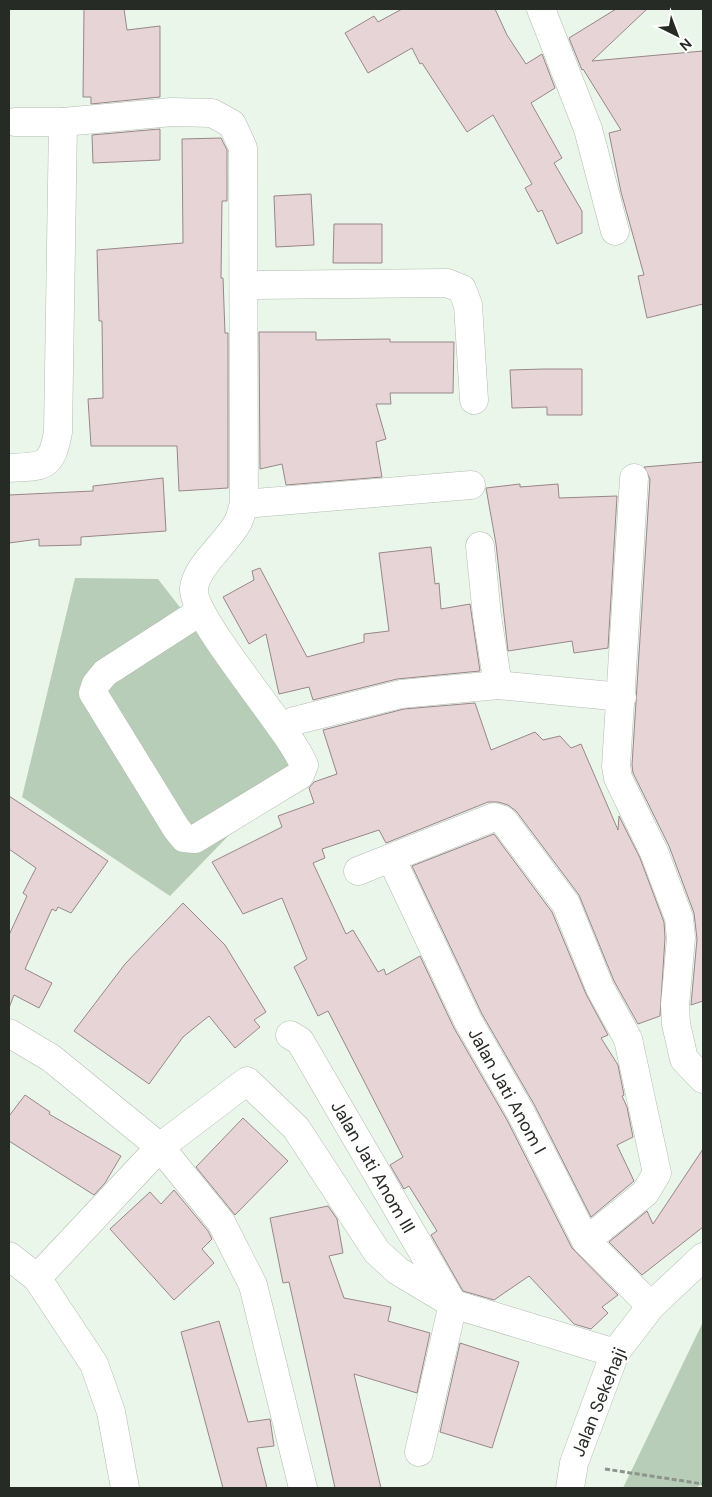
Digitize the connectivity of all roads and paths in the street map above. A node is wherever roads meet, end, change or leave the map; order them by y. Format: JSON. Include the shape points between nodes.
{"nodes":[{"id":1,"x":541,"y":9,"type":"edge"},
{"id":2,"x":11,"y":115,"type":"edge"},
{"id":3,"x":63,"y":122,"type":"junction"},
{"id":4,"x":614,"y":231,"type":"dead end"},
{"id":5,"x":244,"y":285,"type":"junction"},
{"id":6,"x":474,"y":400,"type":"dead end"},
{"id":7,"x":9,"y":468,"type":"edge"},
{"id":8,"x":634,"y":478,"type":"dead end"},
{"id":9,"x":472,"y":485,"type":"dead end"},
{"id":10,"x":244,"y":504,"type":"junction"},
{"id":11,"x":480,"y":546,"type":"dead end"},
{"id":12,"x":201,"y":611,"type":"junction"},
{"id":13,"x":498,"y":685,"type":"junction"},
{"id":14,"x":622,"y":697,"type":"junction"},
{"id":15,"x":294,"y":721,"type":"dead end"},
{"id":16,"x":391,"y":858,"type":"junction"},
{"id":17,"x":358,"y":871,"type":"dead end"},
{"id":18,"x":9,"y":1033,"type":"edge"},
{"id":19,"x":290,"y":1035,"type":"dead end"},
{"id":20,"x":703,"y":1079,"type":"edge"},
{"id":21,"x":160,"y":1147,"type":"junction"},
{"id":22,"x":586,"y":1241,"type":"junction"},
{"id":23,"x":9,"y":1256,"type":"edge"},
{"id":24,"x":703,"y":1257,"type":"edge"},
{"id":25,"x":37,"y":1278,"type":"junction"},
{"id":26,"x":453,"y":1304,"type":"junction"},
{"id":27,"x":651,"y":1306,"type":"junction"},
{"id":28,"x":615,"y":1353,"type":"junction"},
{"id":29,"x":419,"y":1452,"type":"dead end"},
{"id":30,"x":572,"y":1476,"type":"edge"},
{"id":31,"x":703,"y":1484,"type":"edge"},
{"id":32,"x":125,"y":1488,"type":"edge"},
{"id":33,"x":303,"y":1488,"type":"edge"}],
"edges":[{"from":1,"to":4,"type":"street","via":[[588,129]]},
{"from":2,"to":3,"type":"street"},
{"from":3,"to":5,"type":"street","via":[[172,112],[212,113],[232,124],[244,148]]},
{"from":3,"to":7,"type":"street","via":[[58,432],[54,454],[44,464]]},
{"from":5,"to":6,"type":"street","via":[[448,283],[462,289],[468,305]]},
{"from":5,"to":10,"type":"street"},
{"from":8,"to":14,"type":"street"},
{"from":9,"to":10,"type":"street"},
{"from":10,"to":12,"type":"street","via":[[233,530],[198,575],[194,590]]},
{"from":11,"to":13,"type":"street"},
{"from":12,"to":12,"type":"street","via":[[105,674],[93,693],[176,828],[184,838],[195,839],[300,775],[304,765]]},
{"from":13,"to":14,"type":"street"},
{"from":13,"to":15,"type":"street","via":[[401,694]]},
{"from":14,"to":20,"type":"street","via":[[618,778],[654,852],[679,918],[677,1032],[684,1059]]},
{"from":16,"to":17,"type":"street"},
{"from":16,"to":22,"type":"street","name":"Jalan Jati Anom I","via":[[468,1021],[521,1113]]},
{"from":16,"to":22,"type":"street","via":[[494,816],[504,820],[566,904],[600,988],[628,1039],[658,1173],[645,1193]]},
{"from":18,"to":21,"type":"street","via":[[51,1058]]},
{"from":19,"to":26,"type":"street","name":"Jalan Jati Anom III","via":[[300,1042]]},
{"from":21,"to":25,"type":"street"},
{"from":21,"to":26,"type":"street","via":[[247,1081],[296,1128],[377,1252],[398,1271]]},
{"from":21,"to":33,"type":"street","via":[[221,1222],[253,1285]]},
{"from":22,"to":27,"type":"street","name":"Jalan Jati Anom I"},
{"from":23,"to":25,"type":"street"},
{"from":24,"to":27,"type":"street","name":"Jalan Sekehaji"},
{"from":25,"to":32,"type":"street","via":[[94,1364],[111,1412]]},
{"from":26,"to":28,"type":"street"},
{"from":26,"to":29,"type":"street"},
{"from":27,"to":28,"type":"street","name":"Jalan Sekehaji"},
{"from":28,"to":30,"type":"street","name":"Jalan Sekehaji"},
{"from":30,"to":31,"type":"path"}]}
